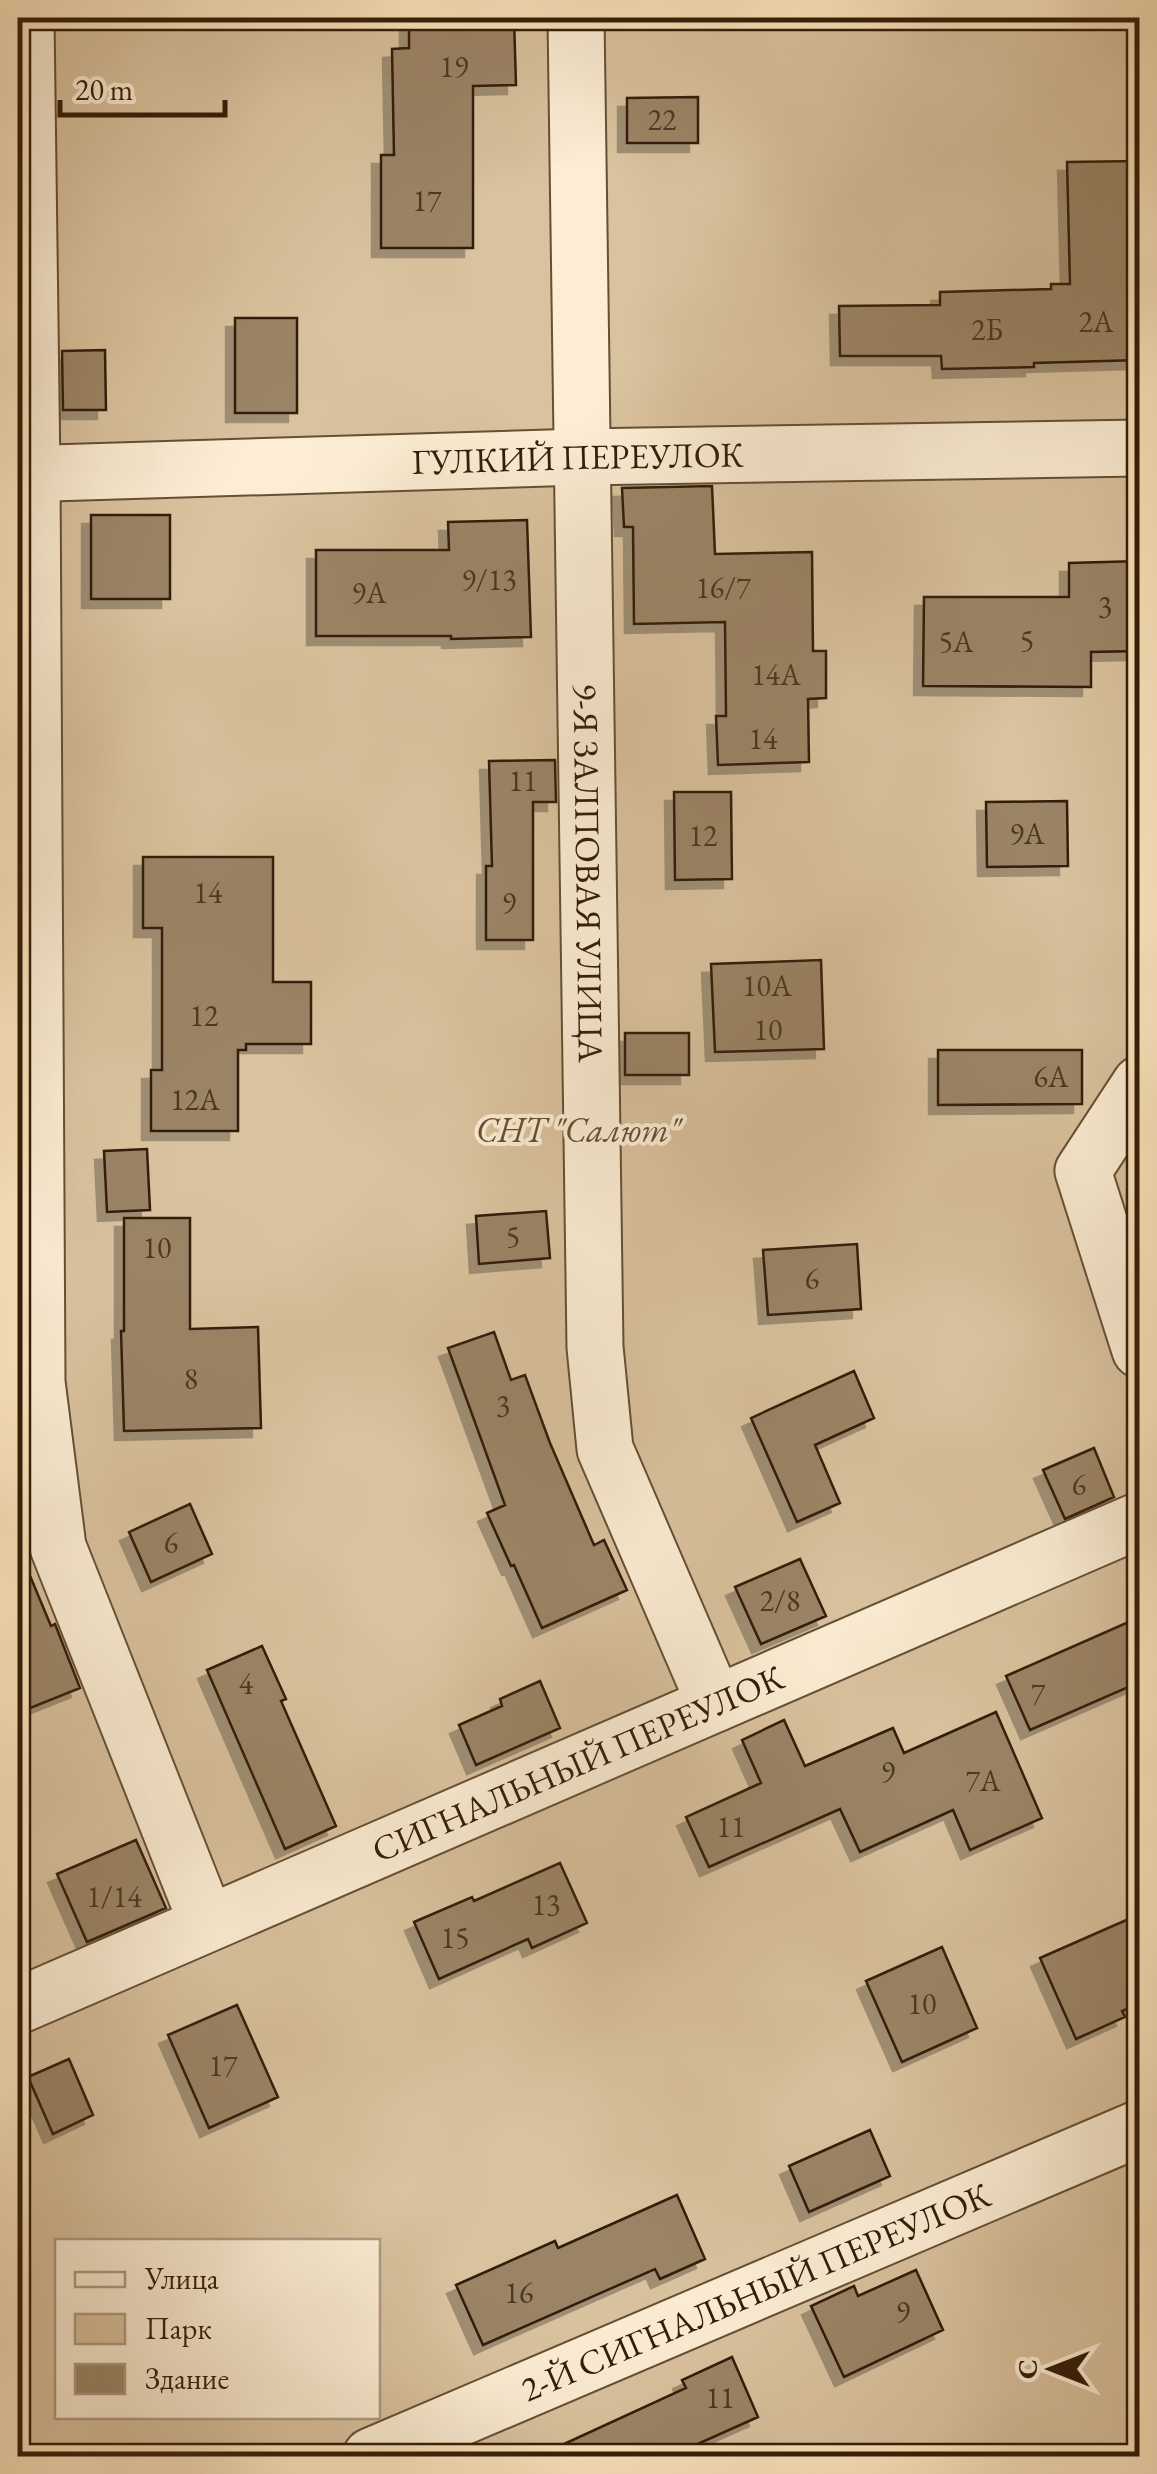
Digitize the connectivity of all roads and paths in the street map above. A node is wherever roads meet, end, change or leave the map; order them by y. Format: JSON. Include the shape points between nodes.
{"nodes":[{"id":1,"x":26,"y":18,"type":"edge"},
{"id":2,"x":576,"y":18,"type":"edge"},
{"id":3,"x":1140,"y":448,"type":"edge"},
{"id":4,"x":580,"y":456,"type":"junction"},
{"id":5,"x":25,"y":474,"type":"edge"},
{"id":6,"x":1140,"y":1084,"type":"edge"},
{"id":7,"x":1140,"y":1350,"type":"edge"},
{"id":8,"x":1140,"y":1520,"type":"edge"},
{"id":9,"x":715,"y":1704,"type":"junction"},
{"id":10,"x":207,"y":1922,"type":"junction"},
{"id":11,"x":18,"y":2006,"type":"edge"},
{"id":12,"x":1140,"y":2128,"type":"edge"},
{"id":13,"x":371,"y":2456,"type":"edge"}],
"edges":[{"from":1,"to":5,"type":"street"},
{"from":2,"to":4,"type":"street","name":"9-Я ЗАЛПОВАЯ УЛИЦА"},
{"from":3,"to":4,"type":"street","name":"ГУЛКИЙ ПЕРЕУЛОК"},
{"from":4,"to":5,"type":"street","name":"ГУЛКИЙ ПЕРЕУЛОК"},
{"from":4,"to":9,"type":"street","name":"9-Я ЗАЛПОВАЯ УЛИЦА","via":[[595,1347],[606,1449]]},
{"from":5,"to":10,"type":"street","via":[[37,1382],[58,1547]]},
{"from":6,"to":7,"type":"street","via":[[1084,1171]]},
{"from":8,"to":9,"type":"street","name":"СИГНАЛЬНЫЙ ПЕРЕУЛОК"},
{"from":9,"to":10,"type":"street","name":"СИГНАЛЬНЫЙ ПЕРЕУЛОК"},
{"from":10,"to":11,"type":"street","name":"СИГНАЛЬНЫЙ ПЕРЕУЛОК"},
{"from":12,"to":13,"type":"street","name":"2-Й СИГНАЛЬНЫЙ ПЕРЕУЛОК"}]}
